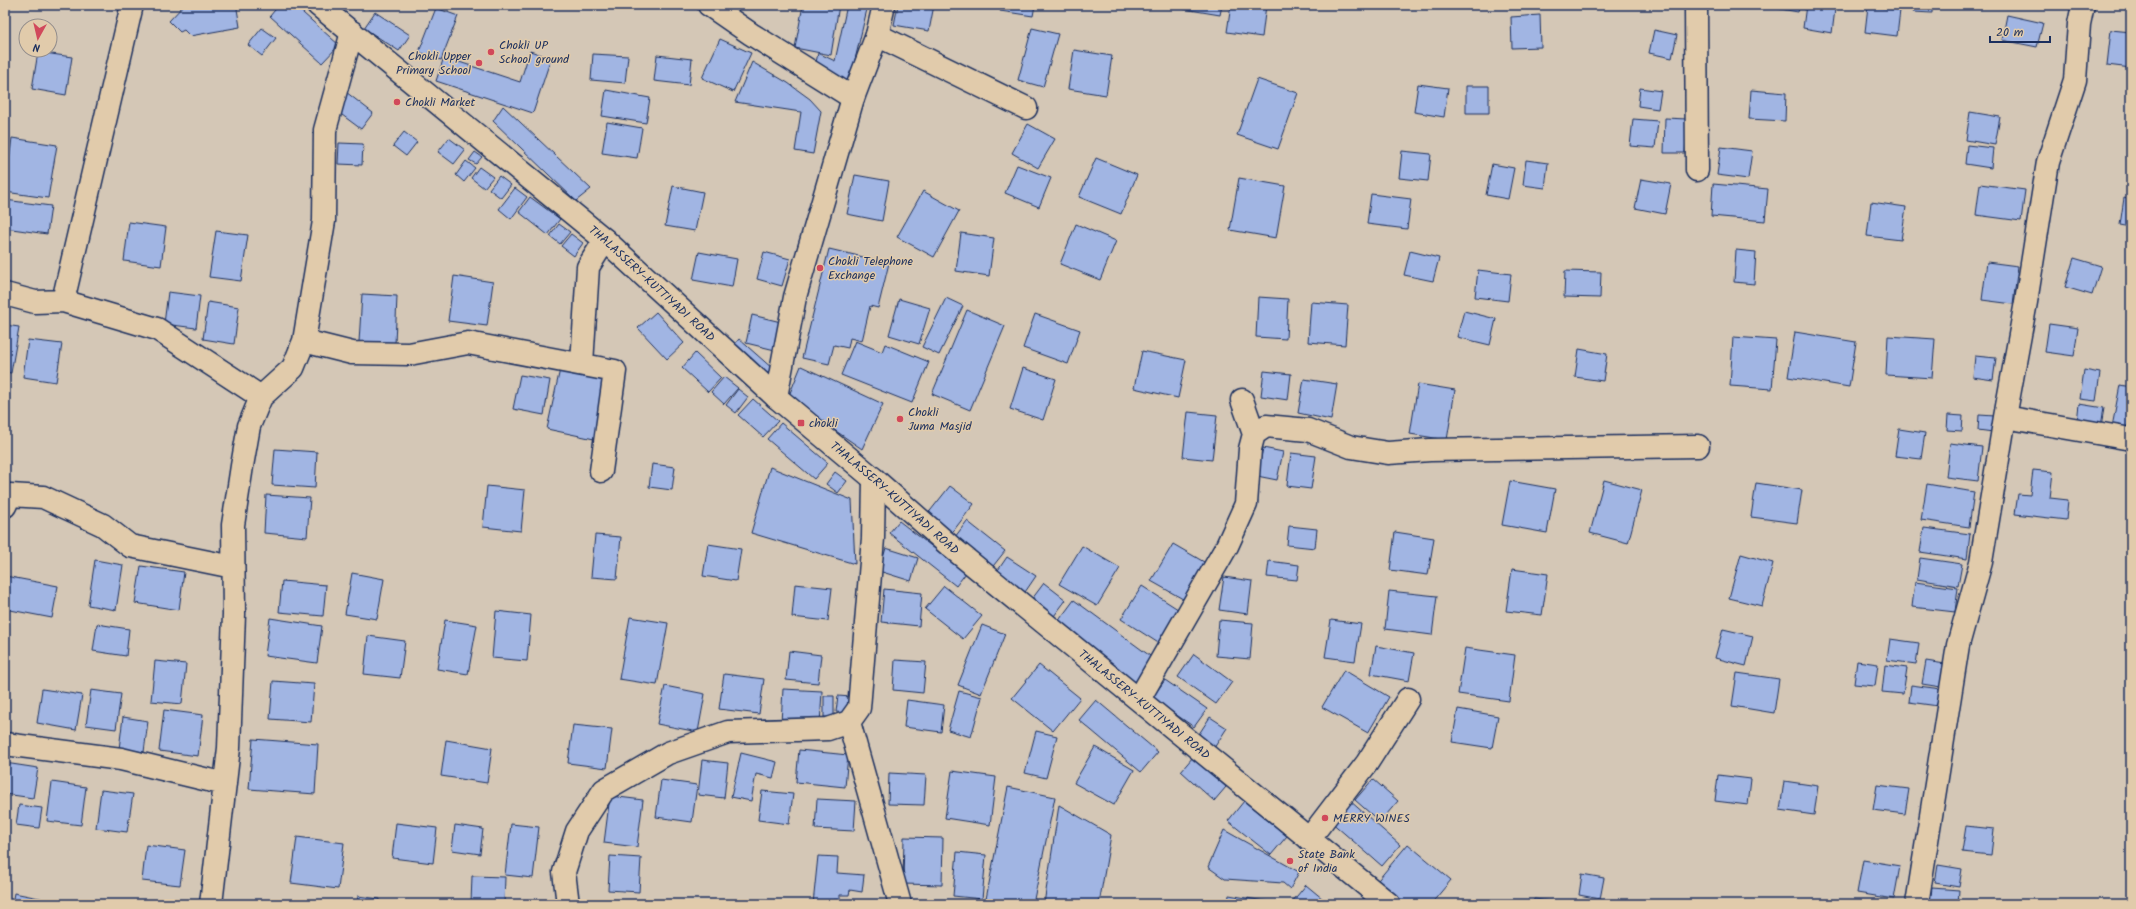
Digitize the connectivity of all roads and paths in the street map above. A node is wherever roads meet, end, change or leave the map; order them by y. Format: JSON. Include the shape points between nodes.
{"nodes":[{"id":1,"x":132,"y":5,"type":"edge"},
{"id":2,"x":709,"y":5,"type":"edge"},
{"id":3,"x":884,"y":5,"type":"edge"},
{"id":4,"x":1696,"y":5,"type":"edge"},
{"id":5,"x":2083,"y":5,"type":"edge"},
{"id":6,"x":322,"y":6,"type":"edge"},
{"id":7,"x":352,"y":32,"type":"junction"},
{"id":8,"x":877,"y":34,"type":"junction"},
{"id":9,"x":853,"y":98,"type":"junction"},
{"id":10,"x":1026,"y":108,"type":"dead end"},
{"id":11,"x":1697,"y":170,"type":"dead end"},
{"id":12,"x":605,"y":240,"type":"junction"},
{"id":13,"x":5,"y":294,"type":"edge"},
{"id":14,"x":63,"y":302,"type":"junction"},
{"id":15,"x":304,"y":341,"type":"junction"},
{"id":16,"x":582,"y":364,"type":"junction"},
{"id":17,"x":261,"y":397,"type":"junction"},
{"id":18,"x":776,"y":397,"type":"junction"},
{"id":19,"x":1242,"y":400,"type":"dead end"},
{"id":20,"x":2005,"y":417,"type":"junction"},
{"id":21,"x":1254,"y":434,"type":"junction"},
{"id":22,"x":2131,"y":439,"type":"edge"},
{"id":23,"x":1698,"y":446,"type":"dead end"},
{"id":24,"x":601,"y":471,"type":"dead end"},
{"id":25,"x":874,"y":479,"type":"junction"},
{"id":26,"x":5,"y":506,"type":"edge"},
{"id":27,"x":233,"y":567,"type":"junction"},
{"id":28,"x":1138,"y":699,"type":"junction"},
{"id":29,"x":1408,"y":699,"type":"dead end"},
{"id":30,"x":849,"y":722,"type":"junction"},
{"id":31,"x":5,"y":744,"type":"edge"},
{"id":32,"x":225,"y":784,"type":"junction"},
{"id":33,"x":1309,"y":839,"type":"junction"},
{"id":34,"x":211,"y":904,"type":"edge"},
{"id":35,"x":568,"y":904,"type":"edge"},
{"id":36,"x":900,"y":904,"type":"edge"},
{"id":37,"x":1389,"y":904,"type":"edge"},
{"id":38,"x":1917,"y":904,"type":"edge"}],
"edges":[{"from":1,"to":14,"type":"street"},
{"from":2,"to":9,"type":"street"},
{"from":3,"to":8,"type":"street"},
{"from":4,"to":11,"type":"street"},
{"from":5,"to":20,"type":"street","via":[[2075,80],[2048,162]]},
{"from":6,"to":7,"type":"street","name":"THALASSERY-KUTTIYADI ROAD"},
{"from":7,"to":12,"type":"street","name":"THALASSERY-KUTTIYADI ROAD"},
{"from":7,"to":15,"type":"street","via":[[325,130],[324,221]]},
{"from":8,"to":9,"type":"street"},
{"from":8,"to":10,"type":"street"},
{"from":9,"to":18,"type":"street","via":[[795,297]]},
{"from":12,"to":16,"type":"street","via":[[588,267]]},
{"from":12,"to":18,"type":"street","name":"THALASSERY-KUTTIYADI ROAD"},
{"from":13,"to":14,"type":"street","via":[[35,302]]},
{"from":14,"to":17,"type":"street","via":[[157,329]]},
{"from":15,"to":16,"type":"street","via":[[352,353],[402,354],[468,343]]},
{"from":15,"to":17,"type":"street","via":[[293,368]]},
{"from":16,"to":24,"type":"street","via":[[615,371]]},
{"from":17,"to":27,"type":"street","via":[[249,426],[242,466],[233,526]]},
{"from":18,"to":25,"type":"street","name":"THALASSERY-KUTTIYADI ROAD"},
{"from":19,"to":21,"type":"street"},
{"from":20,"to":22,"type":"street"},
{"from":20,"to":38,"type":"street","via":[[1981,562],[1958,646]]},
{"from":21,"to":23,"type":"street","via":[[1266,426],[1308,430],[1351,448],[1388,453],[1430,450]]},
{"from":21,"to":28,"type":"street","via":[[1250,449],[1246,504],[1227,546]]},
{"from":25,"to":28,"type":"street","name":"THALASSERY-KUTTIYADI ROAD","via":[[950,546]]},
{"from":25,"to":30,"type":"street","via":[[873,538],[859,708]]},
{"from":26,"to":27,"type":"street","via":[[10,495],[43,497],[103,525],[130,546]]},
{"from":27,"to":32,"type":"street","via":[[234,614],[229,748]]},
{"from":28,"to":33,"type":"street","name":"THALASSERY-KUTTIYADI ROAD"},
{"from":29,"to":33,"type":"street","via":[[1367,763]]},
{"from":30,"to":35,"type":"street","via":[[828,729],[728,732],[668,753],[604,790],[577,831],[564,872]]},
{"from":30,"to":36,"type":"street"},
{"from":31,"to":32,"type":"street","via":[[121,759]]},
{"from":32,"to":34,"type":"street"},
{"from":33,"to":37,"type":"street","name":"THALASSERY-KUTTIYADI ROAD"}]}
